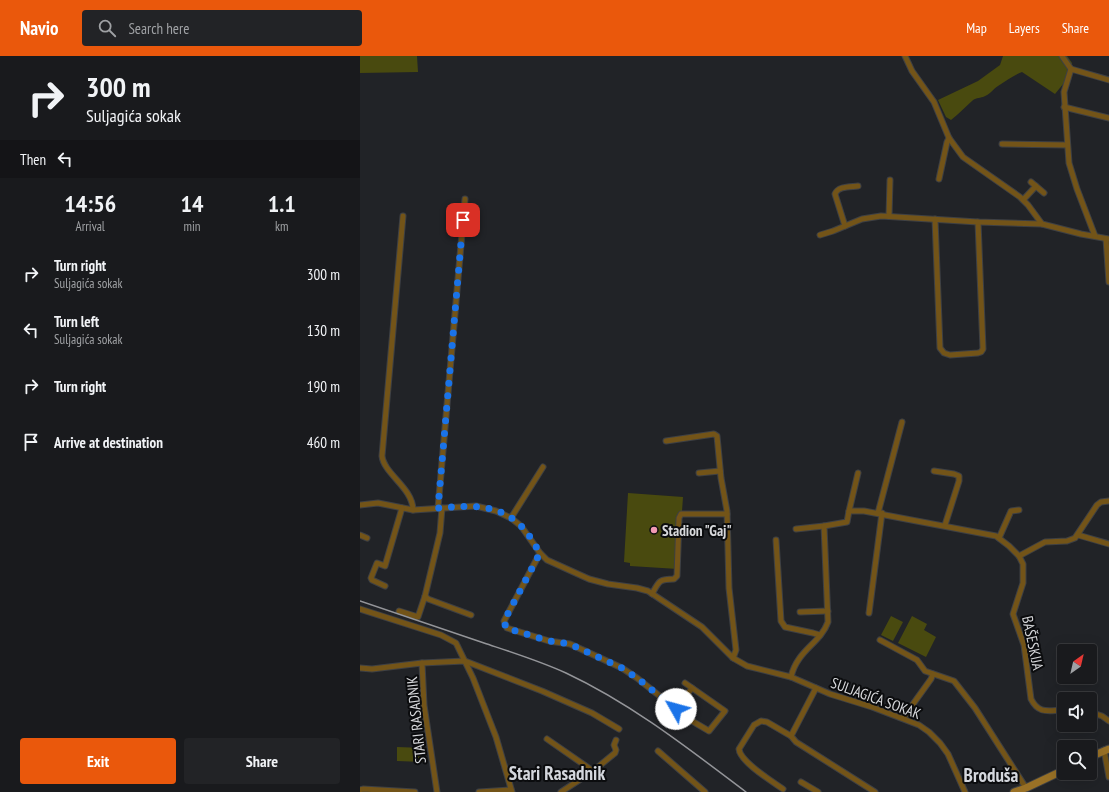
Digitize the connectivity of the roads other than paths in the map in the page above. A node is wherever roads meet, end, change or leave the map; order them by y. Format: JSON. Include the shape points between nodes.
{"nodes":[{"id":1,"x":904,"y":56,"type":"edge"},
{"id":2,"x":1062,"y":56,"type":"edge"},
{"id":3,"x":1071,"y":69,"type":"junction"},
{"id":4,"x":1109,"y":80,"type":"edge"},
{"id":5,"x":1064,"y":108,"type":"junction"},
{"id":6,"x":1109,"y":118,"type":"edge"},
{"id":7,"x":949,"y":138,"type":"junction"},
{"id":8,"x":1002,"y":144,"type":"dead end"},
{"id":9,"x":1067,"y":145,"type":"junction"},
{"id":10,"x":939,"y":179,"type":"dead end"},
{"id":11,"x":890,"y":180,"type":"dead end"},
{"id":12,"x":1031,"y":182,"type":"dead end"},
{"id":13,"x":858,"y":186,"type":"dead end"},
{"id":14,"x":1036,"y":186,"type":"junction"},
{"id":15,"x":1044,"y":193,"type":"dead end"},
{"id":16,"x":465,"y":199,"type":"dead end"},
{"id":17,"x":1023,"y":200,"type":"junction"},
{"id":18,"x":404,"y":216,"type":"dead end"},
{"id":19,"x":889,"y":216,"type":"junction"},
{"id":20,"x":935,"y":219,"type":"junction"},
{"id":21,"x":978,"y":222,"type":"junction"},
{"id":22,"x":1042,"y":224,"type":"junction"},
{"id":23,"x":845,"y":226,"type":"junction"},
{"id":24,"x":820,"y":235,"type":"dead end"},
{"id":25,"x":1095,"y":236,"type":"junction"},
{"id":26,"x":1107,"y":239,"type":"edge"},
{"id":27,"x":1109,"y":282,"type":"edge"},
{"id":28,"x":902,"y":422,"type":"dead end"},
{"id":29,"x":666,"y":441,"type":"dead end"},
{"id":30,"x":544,"y":467,"type":"dead end"},
{"id":31,"x":720,"y":470,"type":"junction"},
{"id":32,"x":934,"y":470,"type":"dead end"},
{"id":33,"x":700,"y":473,"type":"dead end"},
{"id":34,"x":858,"y":473,"type":"dead end"},
{"id":35,"x":1109,"y":501,"type":"edge"},
{"id":36,"x":360,"y":505,"type":"edge"},
{"id":37,"x":402,"y":508,"type":"junction"},
{"id":38,"x":440,"y":508,"type":"junction"},
{"id":39,"x":413,"y":510,"type":"junction"},
{"id":40,"x":1020,"y":510,"type":"dead end"},
{"id":41,"x":849,"y":511,"type":"junction"},
{"id":42,"x":880,"y":513,"type":"junction"},
{"id":43,"x":727,"y":514,"type":"junction"},
{"id":44,"x":511,"y":518,"type":"junction"},
{"id":45,"x":945,"y":525,"type":"junction"},
{"id":46,"x":824,"y":526,"type":"junction"},
{"id":47,"x":796,"y":529,"type":"dead end"},
{"id":48,"x":360,"y":535,"type":"edge"},
{"id":49,"x":1078,"y":535,"type":"junction"},
{"id":50,"x":367,"y":538,"type":"dead end"},
{"id":51,"x":999,"y":538,"type":"junction"},
{"id":52,"x":776,"y":540,"type":"dead end"},
{"id":53,"x":1109,"y":544,"type":"edge"},
{"id":54,"x":540,"y":553,"type":"junction"},
{"id":55,"x":1019,"y":556,"type":"junction"},
{"id":56,"x":385,"y":586,"type":"dead end"},
{"id":57,"x":652,"y":594,"type":"junction"},
{"id":58,"x":425,"y":596,"type":"junction"},
{"id":59,"x":360,"y":610,"type":"edge"},
{"id":60,"x":399,"y":610,"type":"dead end"},
{"id":61,"x":828,"y":611,"type":"junction"},
{"id":62,"x":800,"y":612,"type":"dead end"},
{"id":63,"x":869,"y":613,"type":"dead end"},
{"id":64,"x":471,"y":615,"type":"dead end"},
{"id":65,"x":820,"y":636,"type":"junction"},
{"id":66,"x":880,"y":640,"type":"dead end"},
{"id":67,"x":733,"y":658,"type":"junction"},
{"id":68,"x":465,"y":661,"type":"junction"},
{"id":69,"x":422,"y":663,"type":"junction"},
{"id":70,"x":360,"y":668,"type":"edge"},
{"id":71,"x":933,"y":674,"type":"junction"},
{"id":72,"x":791,"y":677,"type":"junction"},
{"id":73,"x":685,"y":683,"type":"dead end"},
{"id":74,"x":692,"y":688,"type":"junction"},
{"id":75,"x":816,"y":688,"type":"junction"},
{"id":76,"x":676,"y":709,"type":"junction"},
{"id":77,"x":1057,"y":710,"type":"edge"},
{"id":78,"x":1097,"y":714,"type":"edge"},
{"id":79,"x":903,"y":718,"type":"junction"},
{"id":80,"x":1109,"y":721,"type":"edge"},
{"id":81,"x":619,"y":729,"type":"dead end"},
{"id":82,"x":791,"y":736,"type":"junction"},
{"id":83,"x":547,"y":740,"type":"dead end"},
{"id":84,"x":616,"y":740,"type":"dead end"},
{"id":85,"x":1106,"y":750,"type":"edge"},
{"id":86,"x":658,"y":751,"type":"dead end"},
{"id":87,"x":593,"y":771,"type":"junction"},
{"id":88,"x":1057,"y":773,"type":"edge"},
{"id":89,"x":1109,"y":777,"type":"edge"},
{"id":90,"x":801,"y":782,"type":"dead end"},
{"id":91,"x":1026,"y":788,"type":"junction"},
{"id":92,"x":783,"y":789,"type":"dead end"},
{"id":93,"x":360,"y":790,"type":"edge"},
{"id":94,"x":512,"y":791,"type":"edge"},
{"id":95,"x":416,"y":792,"type":"edge"},
{"id":96,"x":437,"y":792,"type":"edge"},
{"id":97,"x":479,"y":792,"type":"edge"},
{"id":98,"x":562,"y":792,"type":"edge"},
{"id":99,"x":705,"y":792,"type":"edge"},
{"id":100,"x":818,"y":792,"type":"edge"},
{"id":101,"x":875,"y":792,"type":"edge"},
{"id":102,"x":965,"y":792,"type":"edge"},
{"id":103,"x":1014,"y":792,"type":"edge"}],
"edges":[{"from":1,"to":7,"type":"street","via":[[934,102]]},
{"from":2,"to":3,"type":"street"},
{"from":3,"to":4,"type":"street"},
{"from":3,"to":5,"type":"street","via":[[1064,92]]},
{"from":5,"to":6,"type":"street"},
{"from":5,"to":9,"type":"street"},
{"from":7,"to":10,"type":"street"},
{"from":7,"to":17,"type":"street","via":[[963,157]]},
{"from":8,"to":9,"type":"street"},
{"from":9,"to":25,"type":"street","via":[[1072,176]]},
{"from":11,"to":19,"type":"street"},
{"from":12,"to":14,"type":"street"},
{"from":13,"to":23,"type":"street","via":[[841,188],[835,194]]},
{"from":14,"to":15,"type":"street"},
{"from":14,"to":17,"type":"street"},
{"from":16,"to":38,"type":"street"},
{"from":17,"to":22,"type":"street"},
{"from":18,"to":39,"type":"street","via":[[382,456],[410,497]]},
{"from":19,"to":20,"type":"street"},
{"from":19,"to":23,"type":"street","via":[[862,219]]},
{"from":20,"to":21,"type":"street"},
{"from":20,"to":21,"type":"street","via":[[940,348],[950,355],[978,353],[983,349]]},
{"from":21,"to":22,"type":"street"},
{"from":22,"to":25,"type":"street"},
{"from":23,"to":24,"type":"street"},
{"from":25,"to":26,"type":"street"},
{"from":26,"to":27,"type":"street"},
{"from":28,"to":42,"type":"street"},
{"from":29,"to":31,"type":"street","via":[[715,434]]},
{"from":30,"to":44,"type":"street"},
{"from":31,"to":33,"type":"street"},
{"from":31,"to":43,"type":"street"},
{"from":32,"to":45,"type":"street","via":[[959,476]]},
{"from":34,"to":41,"type":"street"},
{"from":35,"to":49,"type":"street","via":[[1098,505]]},
{"from":36,"to":37,"type":"street","name":"SULJAGIĆA SOKAK","via":[[378,504]]},
{"from":37,"to":39,"type":"street","name":"SULJAGIĆA SOKAK"},
{"from":37,"to":56,"type":"street","via":[[385,566],[377,563],[370,578]]},
{"from":38,"to":39,"type":"street","name":"SULJAGIĆA SOKAK"},
{"from":38,"to":44,"type":"street","name":"SULJAGIĆA SOKAK","via":[[476,506]]},
{"from":38,"to":58,"type":"street","via":[[440,533]]},
{"from":40,"to":51,"type":"street","via":[[1011,511]]},
{"from":41,"to":42,"type":"street"},
{"from":41,"to":46,"type":"street","via":[[847,522]]},
{"from":42,"to":45,"type":"street"},
{"from":42,"to":63,"type":"street"},
{"from":43,"to":57,"type":"street","via":[[681,514],[677,576],[674,579],[662,580]]},
{"from":43,"to":67,"type":"street","via":[[729,588],[736,652]]},
{"from":44,"to":54,"type":"street","name":"SULJAGIĆA SOKAK","via":[[523,528]]},
{"from":45,"to":51,"type":"street"},
{"from":46,"to":47,"type":"street"},
{"from":46,"to":61,"type":"street"},
{"from":48,"to":50,"type":"street"},
{"from":49,"to":53,"type":"street"},
{"from":49,"to":55,"type":"street","via":[[1067,541],[1041,544]]},
{"from":51,"to":55,"type":"street"},
{"from":52,"to":65,"type":"street","via":[[781,621],[786,627],[813,632]]},
{"from":54,"to":57,"type":"street","name":"SULJAGIĆA SOKAK","via":[[547,560],[589,578]]},
{"from":54,"to":76,"type":"street","via":[[504,621],[506,628],[549,641],[570,644],[622,668]]},
{"from":55,"to":77,"type":"street","name":"BAŠESKIJA","via":[[1023,564],[1024,579],[1013,614],[1024,645],[1031,700],[1040,710]]},
{"from":57,"to":67,"type":"street","name":"SULJAGIĆA SOKAK","via":[[702,628]]},
{"from":58,"to":60,"type":"street","via":[[418,617]]},
{"from":58,"to":64,"type":"street"},
{"from":59,"to":68,"type":"street","via":[[451,639],[456,643]]},
{"from":61,"to":62,"type":"street"},
{"from":61,"to":65,"type":"street","via":[[828,622]]},
{"from":65,"to":72,"type":"street","via":[[800,655]]},
{"from":66,"to":71,"type":"street","via":[[917,660],[922,669]]},
{"from":67,"to":72,"type":"street","name":"SULJAGIĆA SOKAK","via":[[747,666]]},
{"from":68,"to":69,"type":"street","name":"STARI RASADNIK"},
{"from":68,"to":81,"type":"street","name":"STARI RASADNIK","via":[[585,710]]},
{"from":68,"to":94,"type":"street","via":[[496,736]]},
{"from":69,"to":70,"type":"street"},
{"from":69,"to":96,"type":"street","name":"STARI RASADNIK","via":[[424,705]]},
{"from":71,"to":79,"type":"street"},
{"from":71,"to":91,"type":"street","via":[[956,682],[976,708]]},
{"from":72,"to":75,"type":"street","name":"SULJAGIĆA SOKAK"},
{"from":73,"to":74,"type":"street"},
{"from":74,"to":76,"type":"street"},
{"from":74,"to":76,"type":"street","via":[[725,711],[709,730]]},
{"from":75,"to":79,"type":"street","name":"SULJAGIĆA SOKAK"},
{"from":75,"to":82,"type":"street","name":"SULJAGIĆA SOKAK"},
{"from":78,"to":80,"type":"street"},
{"from":79,"to":102,"type":"street","name":"SULJAGIĆA SOKAK","via":[[919,725],[940,743],[948,754]]},
{"from":82,"to":92,"type":"street","via":[[761,721],[754,725],[739,750],[740,755],[750,765]]},
{"from":82,"to":101,"type":"street","via":[[802,746]]},
{"from":83,"to":87,"type":"street"},
{"from":84,"to":87,"type":"street","via":[[615,753]]},
{"from":85,"to":89,"type":"street"},
{"from":86,"to":99,"type":"street"},
{"from":87,"to":98,"type":"street"},
{"from":88,"to":91,"type":"main road"},
{"from":90,"to":100,"type":"street"},
{"from":91,"to":103,"type":"main road"},
{"from":93,"to":95,"type":"street"},
{"from":94,"to":97,"type":"street"}]}
